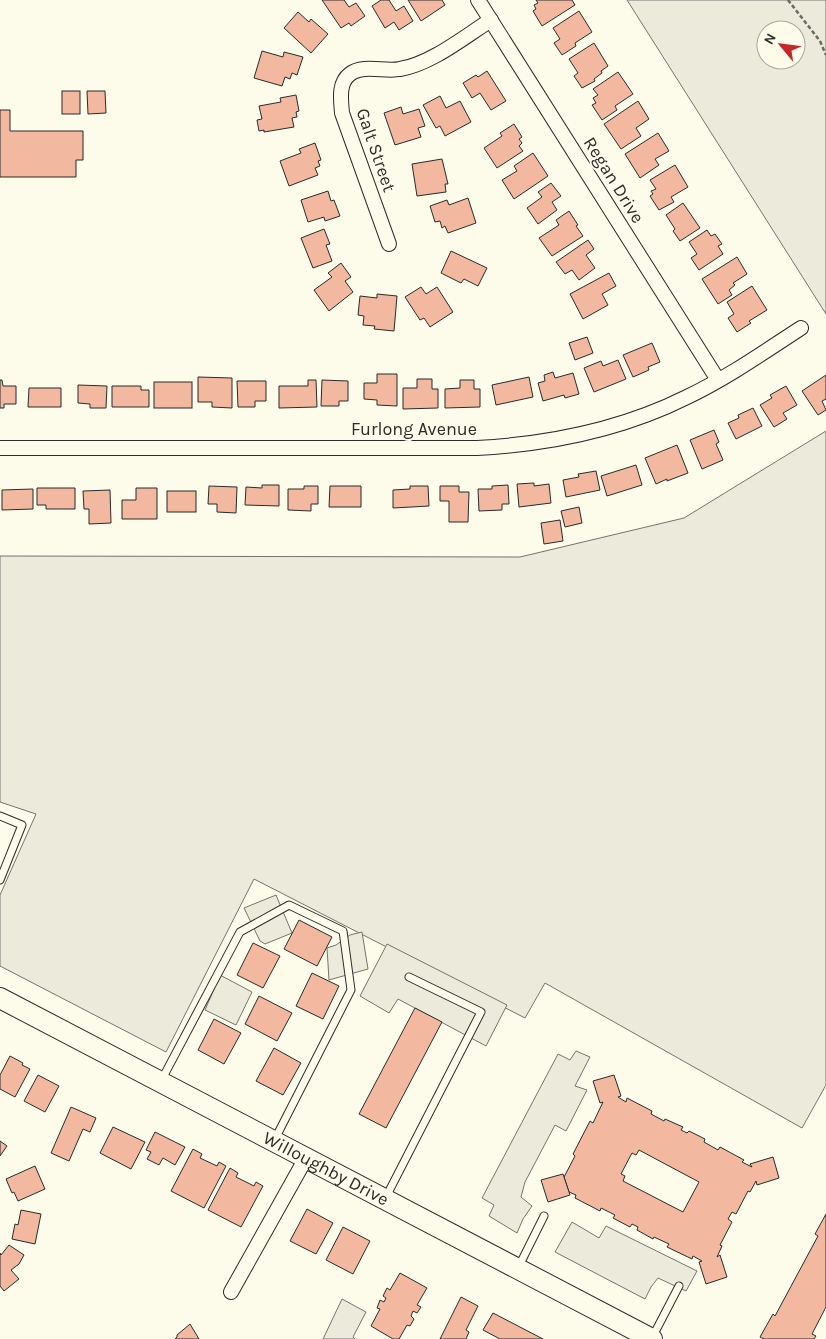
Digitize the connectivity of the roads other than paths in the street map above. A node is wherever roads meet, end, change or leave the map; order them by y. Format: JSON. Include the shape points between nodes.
{"nodes":[{"id":1,"x":478,"y":0,"type":"edge"},
{"id":2,"x":491,"y":20,"type":"junction"},
{"id":3,"x":388,"y":244,"type":"dead end"},
{"id":4,"x":801,"y":328,"type":"dead end"},
{"id":5,"x":718,"y":380,"type":"junction"},
{"id":6,"x":0,"y":448,"type":"edge"},
{"id":7,"x":0,"y":816,"type":"edge"},
{"id":8,"x":0,"y":880,"type":"edge"},
{"id":9,"x":409,"y":977,"type":"dead end"},
{"id":10,"x":0,"y":998,"type":"edge"},
{"id":11,"x":160,"y":1082,"type":"junction"},
{"id":12,"x":274,"y":1141,"type":"junction"},
{"id":13,"x":306,"y":1158,"type":"junction"},
{"id":14,"x":385,"y":1199,"type":"junction"},
{"id":15,"x":544,"y":1216,"type":"dead end"},
{"id":16,"x":518,"y":1269,"type":"junction"},
{"id":17,"x":678,"y":1286,"type":"dead end"},
{"id":18,"x":231,"y":1292,"type":"dead end"},
{"id":19,"x":652,"y":1339,"type":"edge"}],
"edges":[{"from":1,"to":2,"type":"street","name":"Regan Drive"},
{"from":2,"to":3,"type":"street","name":"Galt Street","via":[[410,68],[363,69],[351,73],[343,82],[342,113]]},
{"from":2,"to":5,"type":"street","name":"Regan Drive"},
{"from":4,"to":5,"type":"street","name":"Furlong Avenue"},
{"from":5,"to":6,"type":"street","name":"Furlong Avenue","via":[[654,412],[602,430],[541,443],[428,448]]},
{"from":7,"to":8,"type":"lane","via":[[22,825]]},
{"from":9,"to":14,"type":"lane","via":[[481,1012]]},
{"from":10,"to":11,"type":"street","name":"Willoughby Drive"},
{"from":11,"to":12,"type":"street","name":"Willoughby Drive"},
{"from":11,"to":12,"type":"lane","via":[[240,932],[289,905],[343,931],[351,990]]},
{"from":12,"to":13,"type":"street","name":"Willoughby Drive"},
{"from":13,"to":14,"type":"street","name":"Willoughby Drive"},
{"from":13,"to":18,"type":"street"},
{"from":14,"to":16,"type":"street","name":"Willoughby Drive"},
{"from":15,"to":16,"type":"lane"},
{"from":16,"to":19,"type":"street","name":"Willoughby Drive"},
{"from":17,"to":19,"type":"lane"}]}
